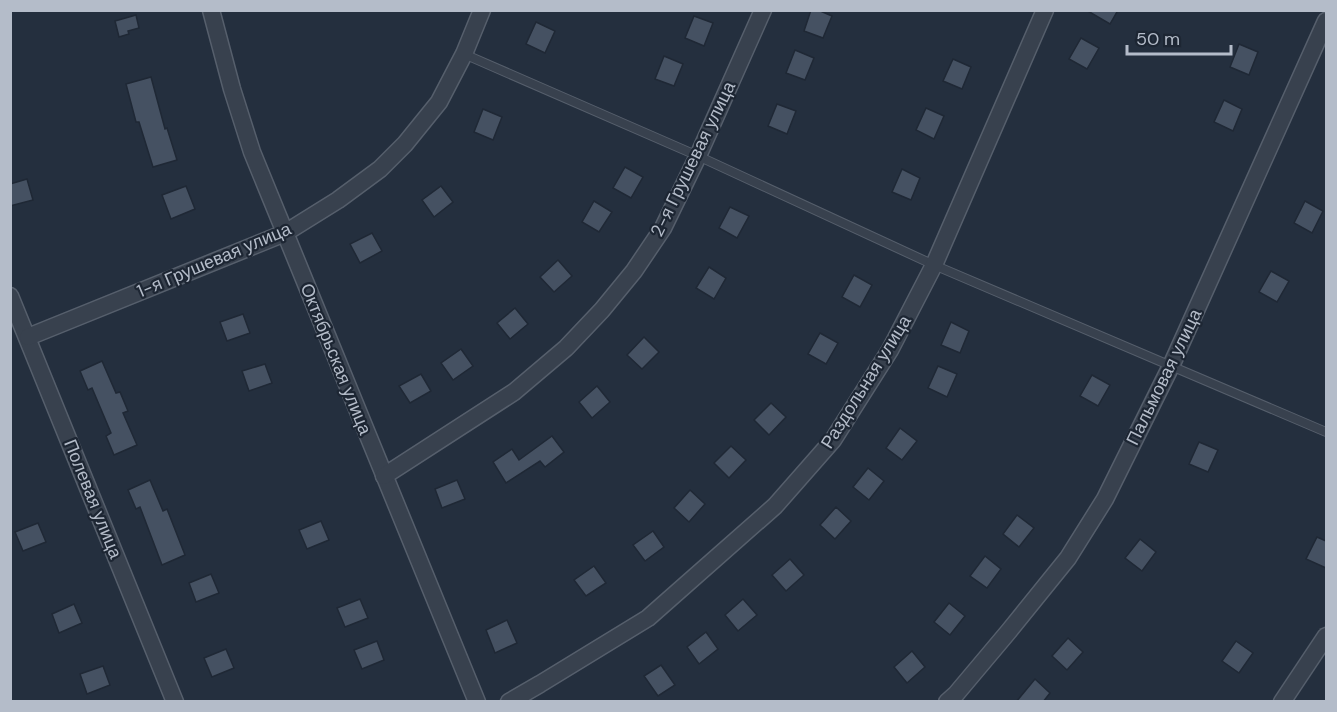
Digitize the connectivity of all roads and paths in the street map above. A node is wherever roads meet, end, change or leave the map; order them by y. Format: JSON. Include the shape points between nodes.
{"nodes":[{"id":1,"x":211,"y":10,"type":"edge"},
{"id":2,"x":482,"y":10,"type":"edge"},
{"id":3,"x":763,"y":10,"type":"edge"},
{"id":4,"x":1045,"y":10,"type":"edge"},
{"id":5,"x":1326,"y":21,"type":"edge"},
{"id":6,"x":465,"y":54,"type":"junction"},
{"id":7,"x":698,"y":156,"type":"junction"},
{"id":8,"x":285,"y":233,"type":"junction"},
{"id":9,"x":934,"y":265,"type":"junction"},
{"id":10,"x":10,"y":296,"type":"edge"},
{"id":11,"x":28,"y":337,"type":"junction"},
{"id":12,"x":1171,"y":366,"type":"junction"},
{"id":13,"x":1326,"y":432,"type":"edge"},
{"id":14,"x":384,"y":476,"type":"junction"},
{"id":15,"x":1326,"y":636,"type":"edge"},
{"id":16,"x":175,"y":702,"type":"edge"},
{"id":17,"x":477,"y":702,"type":"edge"},
{"id":18,"x":509,"y":702,"type":"edge"},
{"id":19,"x":947,"y":702,"type":"edge"},
{"id":20,"x":1282,"y":702,"type":"edge"}],
"edges":[{"from":1,"to":8,"type":"street","name":"Октябрьская улица","via":[[252,152]]},
{"from":2,"to":6,"type":"street","name":"1-я Грушевая улица"},
{"from":3,"to":7,"type":"street","name":"2-я Грушевая улица"},
{"from":4,"to":9,"type":"street","name":"Раздольная улица"},
{"from":5,"to":12,"type":"street","name":"Пальмовая улица"},
{"from":6,"to":7,"type":"lane"},
{"from":6,"to":8,"type":"street","name":"1-я Грушевая улица","via":[[439,102],[380,169]]},
{"from":7,"to":9,"type":"lane"},
{"from":7,"to":14,"type":"street","name":"2-я Грушевая улица","via":[[663,228],[634,271],[566,348],[514,392]]},
{"from":8,"to":11,"type":"street","name":"1-я Грушевая улица"},
{"from":8,"to":14,"type":"street","name":"Октябрьская улица"},
{"from":9,"to":12,"type":"lane"},
{"from":9,"to":18,"type":"street","name":"Раздольная улица","via":[[890,350],[833,440],[775,506],[648,618]]},
{"from":10,"to":11,"type":"street","name":"Полевая улица"},
{"from":11,"to":16,"type":"street","name":"Полевая улица"},
{"from":12,"to":13,"type":"lane"},
{"from":12,"to":19,"type":"street","name":"Пальмовая улица","via":[[1105,499],[1068,558]]},
{"from":14,"to":17,"type":"street","name":"Октябрьская улица"},
{"from":15,"to":20,"type":"street"}]}
